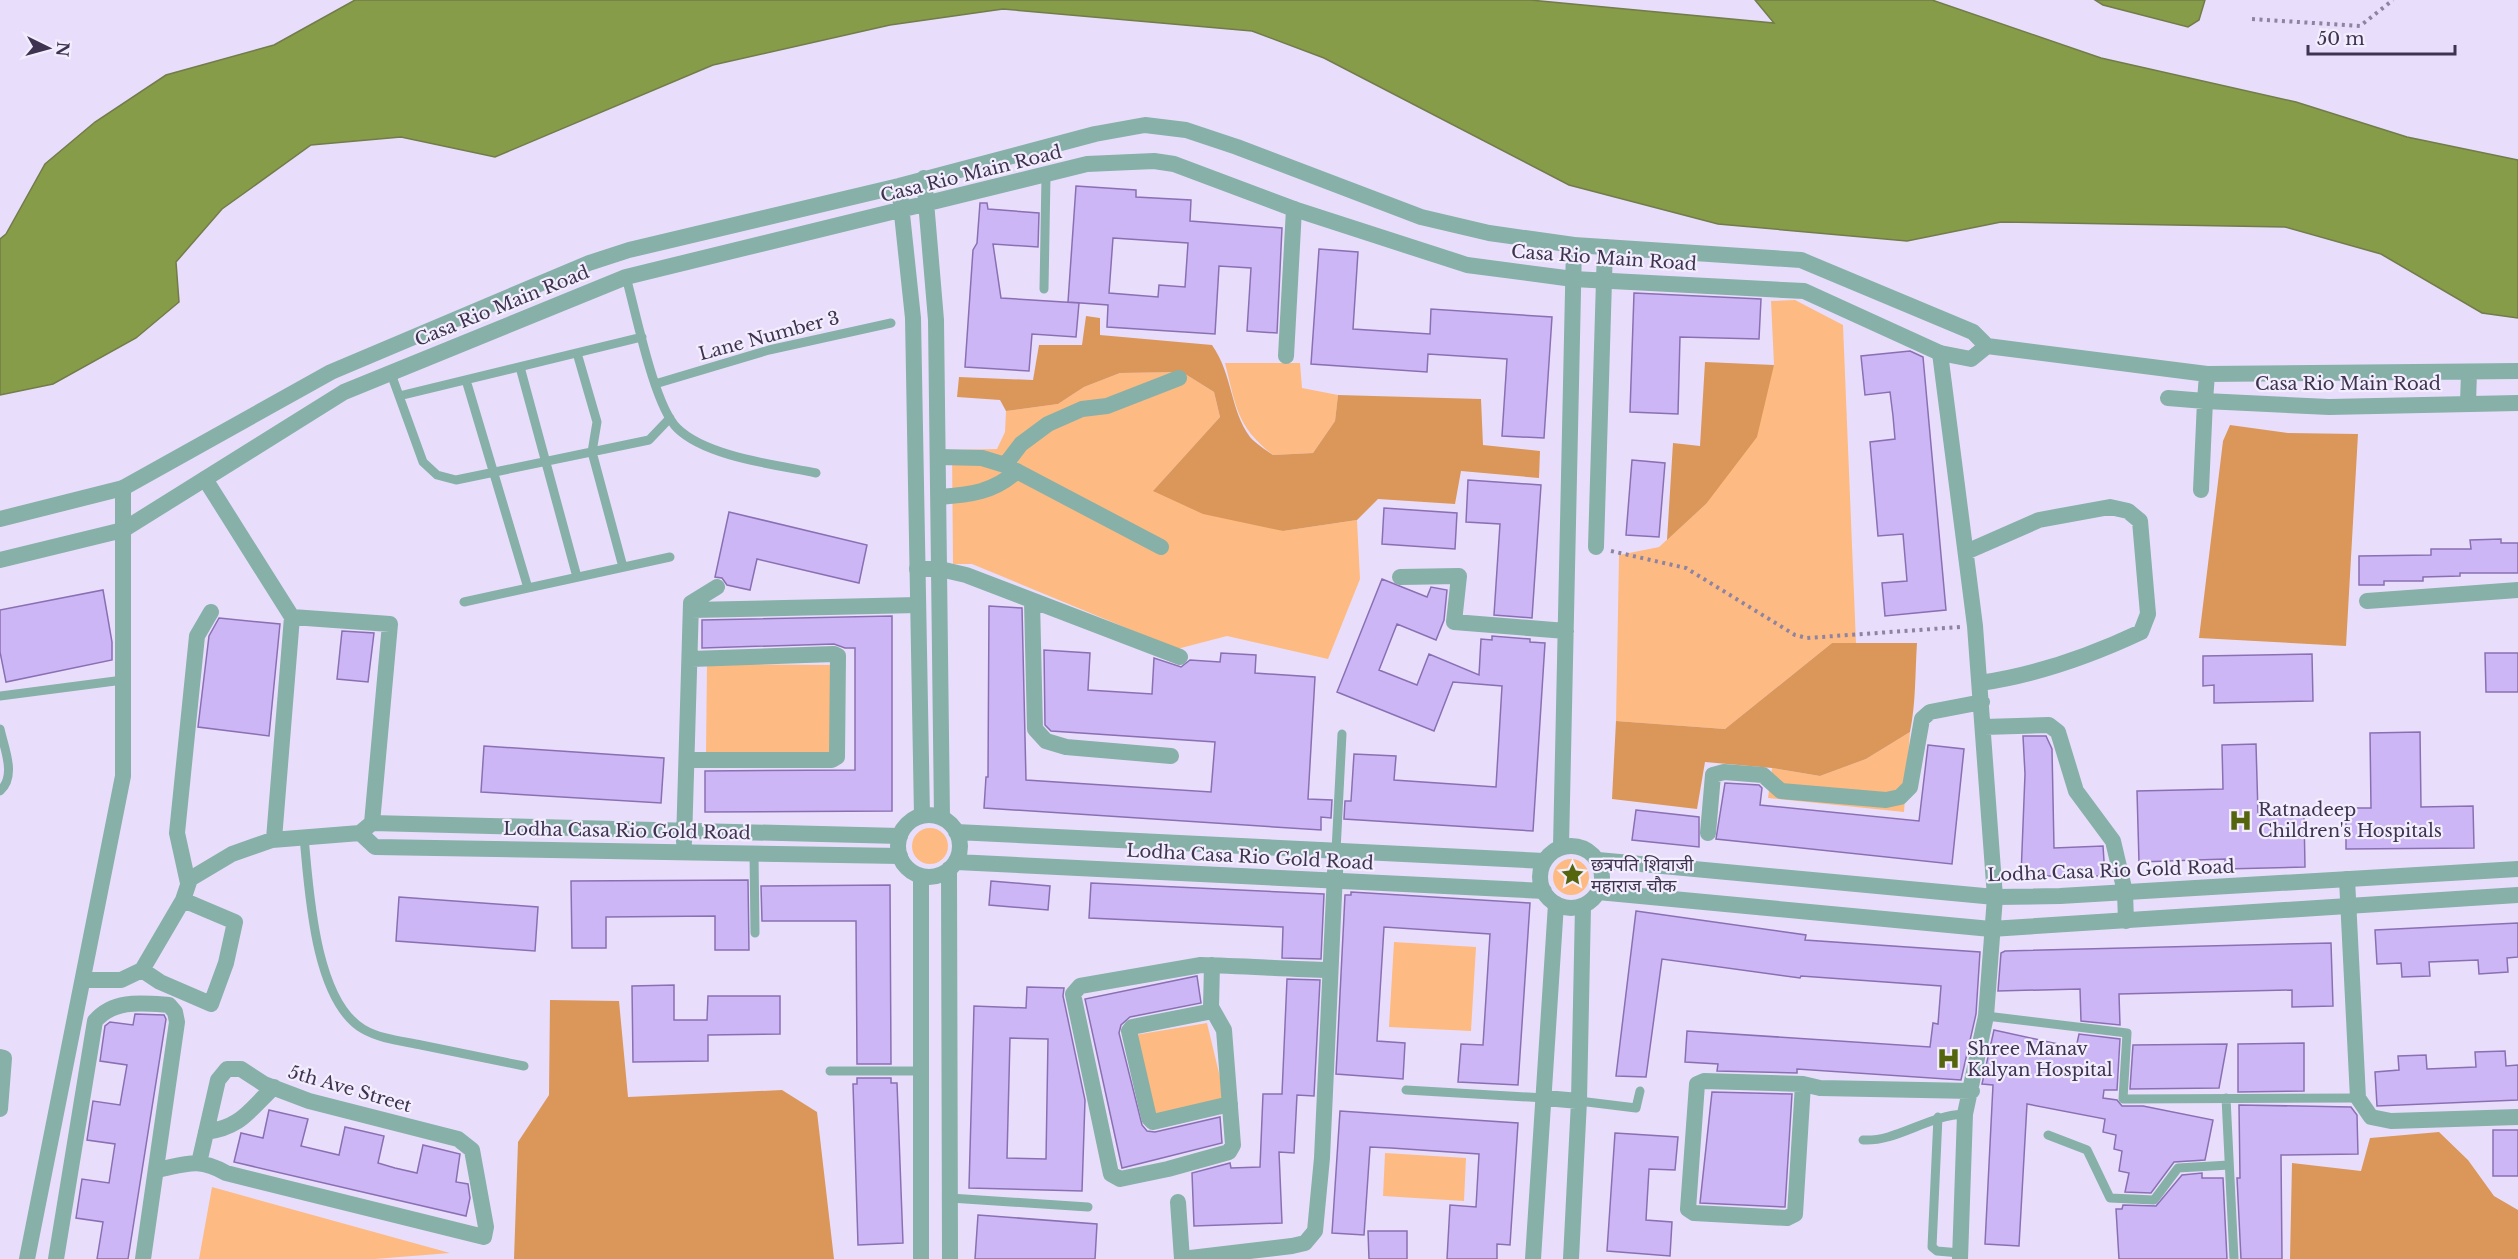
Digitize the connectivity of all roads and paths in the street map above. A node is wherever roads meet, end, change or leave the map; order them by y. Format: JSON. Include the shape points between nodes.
{"nodes":[{"id":1,"x":2393,"y":0,"type":"edge"},
{"id":2,"x":2252,"y":19,"type":"dead end"},
{"id":3,"x":1046,"y":176,"type":"junction"},
{"id":4,"x":924,"y":178,"type":"junction"},
{"id":5,"x":899,"y":186,"type":"junction"},
{"id":6,"x":926,"y":203,"type":"junction"},
{"id":7,"x":1294,"y":209,"type":"junction"},
{"id":8,"x":902,"y":212,"type":"junction"},
{"id":9,"x":1574,"y":245,"type":"junction"},
{"id":10,"x":1605,"y":247,"type":"junction"},
{"id":11,"x":626,"y":277,"type":"junction"},
{"id":12,"x":1573,"y":279,"type":"junction"},
{"id":13,"x":1604,"y":280,"type":"junction"},
{"id":14,"x":1044,"y":289,"type":"dead end"},
{"id":15,"x":891,"y":323,"type":"dead end"},
{"id":16,"x":642,"y":337,"type":"junction"},
{"id":17,"x":937,"y":346,"type":"junction"},
{"id":18,"x":1987,"y":346,"type":"junction"},
{"id":19,"x":913,"y":347,"type":"junction"},
{"id":20,"x":577,"y":353,"type":"junction"},
{"id":21,"x":1940,"y":353,"type":"junction"},
{"id":22,"x":1286,"y":356,"type":"dead end"},
{"id":23,"x":520,"y":367,"type":"junction"},
{"id":24,"x":390,"y":371,"type":"junction"},
{"id":25,"x":2469,"y":372,"type":"junction"},
{"id":26,"x":2518,"y":372,"type":"edge"},
{"id":27,"x":2207,"y":374,"type":"junction"},
{"id":28,"x":1179,"y":378,"type":"dead end"},
{"id":29,"x":466,"y":380,"type":"junction"},
{"id":30,"x":655,"y":384,"type":"junction"},
{"id":31,"x":399,"y":396,"type":"junction"},
{"id":32,"x":2168,"y":398,"type":"dead end"},
{"id":33,"x":2205,"y":401,"type":"junction"},
{"id":34,"x":2518,"y":403,"type":"edge"},
{"id":35,"x":2468,"y":404,"type":"junction"},
{"id":36,"x":669,"y":418,"type":"junction"},
{"id":37,"x":592,"y":452,"type":"junction"},
{"id":38,"x":939,"y":457,"type":"junction"},
{"id":39,"x":546,"y":461,"type":"junction"},
{"id":40,"x":1011,"y":468,"type":"junction"},
{"id":41,"x":816,"y":472,"type":"dead end"},
{"id":42,"x":493,"y":473,"type":"junction"},
{"id":43,"x":205,"y":478,"type":"junction"},
{"id":44,"x":123,"y":488,"type":"junction"},
{"id":45,"x":2200,"y":490,"type":"dead end"},
{"id":46,"x":939,"y":497,"type":"junction"},
{"id":47,"x":0,"y":519,"type":"edge"},
{"id":48,"x":123,"y":530,"type":"junction"},
{"id":49,"x":917,"y":539,"type":"junction"},
{"id":50,"x":940,"y":539,"type":"junction"},
{"id":51,"x":1161,"y":547,"type":"dead end"},
{"id":52,"x":1596,"y":547,"type":"joint"},
{"id":53,"x":1966,"y":552,"type":"junction"},
{"id":54,"x":670,"y":557,"type":"dead end"},
{"id":55,"x":0,"y":560,"type":"edge"},
{"id":56,"x":623,"y":567,"type":"junction"},
{"id":57,"x":917,"y":569,"type":"junction"},
{"id":58,"x":940,"y":569,"type":"junction"},
{"id":59,"x":577,"y":577,"type":"junction"},
{"id":60,"x":1400,"y":577,"type":"dead end"},
{"id":61,"x":717,"y":587,"type":"dead end"},
{"id":62,"x":528,"y":588,"type":"junction"},
{"id":63,"x":2518,"y":590,"type":"edge"},
{"id":64,"x":1032,"y":601,"type":"junction"},
{"id":65,"x":2367,"y":601,"type":"dead end"},
{"id":66,"x":464,"y":602,"type":"dead end"},
{"id":67,"x":918,"y":605,"type":"junction"},
{"id":68,"x":691,"y":610,"type":"junction"},
{"id":69,"x":211,"y":612,"type":"dead end"},
{"id":70,"x":292,"y":617,"type":"junction"},
{"id":71,"x":1975,"y":626,"type":"junction"},
{"id":72,"x":1566,"y":631,"type":"junction"},
{"id":73,"x":1180,"y":657,"type":"dead end"},
{"id":74,"x":691,"y":659,"type":"junction"},
{"id":75,"x":123,"y":680,"type":"junction"},
{"id":76,"x":1980,"y":683,"type":"junction"},
{"id":77,"x":0,"y":696,"type":"edge"},
{"id":78,"x":1982,"y":702,"type":"junction"},
{"id":79,"x":1984,"y":727,"type":"junction"},
{"id":80,"x":0,"y":729,"type":"edge"},
{"id":81,"x":1342,"y":734,"type":"dead end"},
{"id":82,"x":1171,"y":756,"type":"dead end"},
{"id":83,"x":688,"y":760,"type":"junction"},
{"id":84,"x":0,"y":791,"type":"edge"},
{"id":85,"x":922,"y":816,"type":"junction"},
{"id":86,"x":942,"y":818,"type":"junction"},
{"id":87,"x":366,"y":828,"type":"junction"},
{"id":88,"x":685,"y":831,"type":"junction"},
{"id":89,"x":956,"y":832,"type":"junction"},
{"id":90,"x":1708,"y":833,"type":"dead end"},
{"id":91,"x":900,"y":836,"type":"junction"},
{"id":92,"x":304,"y":837,"type":"junction"},
{"id":93,"x":274,"y":839,"type":"junction"},
{"id":94,"x":1561,"y":847,"type":"junction"},
{"id":95,"x":1336,"y":851,"type":"junction"},
{"id":96,"x":684,"y":852,"type":"junction"},
{"id":97,"x":754,"y":853,"type":"junction"},
{"id":98,"x":900,"y":856,"type":"junction"},
{"id":99,"x":1598,"y":860,"type":"junction"},
{"id":100,"x":1544,"y":861,"type":"junction"},
{"id":101,"x":952,"y":866,"type":"junction"},
{"id":102,"x":2518,"y":869,"type":"edge"},
{"id":103,"x":921,"y":876,"type":"junction"},
{"id":104,"x":2347,"y":879,"type":"junction"},
{"id":105,"x":1335,"y":880,"type":"junction"},
{"id":106,"x":188,"y":883,"type":"junction"},
{"id":107,"x":1544,"y":891,"type":"junction"},
{"id":108,"x":1598,"y":892,"type":"junction"},
{"id":109,"x":2125,"y":892,"type":"junction"},
{"id":110,"x":2518,"y":895,"type":"edge"},
{"id":111,"x":1995,"y":897,"type":"junction"},
{"id":112,"x":183,"y":900,"type":"junction"},
{"id":113,"x":1556,"y":904,"type":"junction"},
{"id":114,"x":1583,"y":906,"type":"junction"},
{"id":115,"x":2349,"y":906,"type":"junction"},
{"id":116,"x":2126,"y":921,"type":"junction"},
{"id":117,"x":1991,"y":929,"type":"junction"},
{"id":118,"x":755,"y":933,"type":"dead end"},
{"id":119,"x":1212,"y":965,"type":"junction"},
{"id":120,"x":142,"y":970,"type":"junction"},
{"id":121,"x":1330,"y":970,"type":"junction"},
{"id":122,"x":82,"y":980,"type":"junction"},
{"id":123,"x":1213,"y":1011,"type":"junction"},
{"id":124,"x":1986,"y":1016,"type":"junction"},
{"id":125,"x":0,"y":1057,"type":"edge"},
{"id":126,"x":524,"y":1066,"type":"dead end"},
{"id":127,"x":830,"y":1071,"type":"dead end"},
{"id":128,"x":921,"y":1071,"type":"junction"},
{"id":129,"x":1803,"y":1084,"type":"junction"},
{"id":130,"x":274,"y":1087,"type":"junction"},
{"id":131,"x":1406,"y":1090,"type":"dead end"},
{"id":132,"x":1640,"y":1091,"type":"dead end"},
{"id":133,"x":1972,"y":1091,"type":"junction"},
{"id":134,"x":1545,"y":1098,"type":"junction"},
{"id":135,"x":2226,"y":1098,"type":"junction"},
{"id":136,"x":2358,"y":1098,"type":"junction"},
{"id":137,"x":1579,"y":1101,"type":"junction"},
{"id":138,"x":1230,"y":1104,"type":"junction"},
{"id":139,"x":0,"y":1109,"type":"edge"},
{"id":140,"x":1965,"y":1114,"type":"junction"},
{"id":141,"x":2518,"y":1117,"type":"edge"},
{"id":142,"x":1938,"y":1118,"type":"junction"},
{"id":143,"x":206,"y":1131,"type":"junction"},
{"id":144,"x":2048,"y":1136,"type":"dead end"},
{"id":145,"x":1863,"y":1140,"type":"dead end"},
{"id":146,"x":199,"y":1163,"type":"junction"},
{"id":147,"x":2229,"y":1165,"type":"junction"},
{"id":148,"x":158,"y":1170,"type":"junction"},
{"id":149,"x":950,"y":1198,"type":"junction"},
{"id":150,"x":1178,"y":1202,"type":"dead end"},
{"id":151,"x":1088,"y":1207,"type":"dead end"},
{"id":152,"x":1960,"y":1256,"type":"edge"},
{"id":153,"x":27,"y":1259,"type":"edge"},
{"id":154,"x":56,"y":1259,"type":"edge"},
{"id":155,"x":143,"y":1259,"type":"edge"},
{"id":156,"x":921,"y":1259,"type":"edge"},
{"id":157,"x":950,"y":1259,"type":"edge"},
{"id":158,"x":1182,"y":1259,"type":"edge"},
{"id":159,"x":1533,"y":1259,"type":"edge"},
{"id":160,"x":1571,"y":1259,"type":"edge"},
{"id":161,"x":2234,"y":1259,"type":"edge"}],
"edges":[{"from":1,"to":2,"type":"path","via":[[2360,26]]},
{"from":3,"to":6,"type":"street","name":"Casa Rio Main Road"},
{"from":3,"to":7,"type":"street","name":"Casa Rio Main Road","via":[[1087,164],[1154,161],[1209,175]]},
{"from":3,"to":14,"type":"lane"},
{"from":4,"to":5,"type":"street","name":"Casa Rio Main Road"},
{"from":4,"to":6,"type":"street"},
{"from":4,"to":9,"type":"street","name":"Casa Rio Main Road","via":[[1145,125],[1186,130],[1421,217],[1489,233]]},
{"from":5,"to":8,"type":"street"},
{"from":5,"to":44,"type":"street","name":"Casa Rio Main Road","via":[[589,263],[330,372]]},
{"from":6,"to":8,"type":"street","name":"Casa Rio Main Road"},
{"from":6,"to":17,"type":"street"},
{"from":7,"to":12,"type":"street","name":"Casa Rio Main Road","via":[[1467,265]]},
{"from":7,"to":22,"type":"street"},
{"from":8,"to":11,"type":"street","name":"Casa Rio Main Road"},
{"from":8,"to":19,"type":"street"},
{"from":9,"to":10,"type":"street","name":"Casa Rio Main Road"},
{"from":9,"to":12,"type":"street"},
{"from":10,"to":13,"type":"street"},
{"from":10,"to":18,"type":"street","name":"Casa Rio Main Road","via":[[1801,260],[1973,332]]},
{"from":11,"to":16,"type":"lane"},
{"from":11,"to":24,"type":"street","name":"Casa Rio Main Road"},
{"from":12,"to":13,"type":"street","name":"Casa Rio Main Road"},
{"from":12,"to":72,"type":"street"},
{"from":13,"to":21,"type":"street","name":"Casa Rio Main Road","via":[[1804,291]]},
{"from":13,"to":52,"type":"street"},
{"from":15,"to":30,"type":"lane","name":"Lane Number 3","via":[[769,350]]},
{"from":16,"to":20,"type":"lane"},
{"from":16,"to":30,"type":"lane"},
{"from":17,"to":19,"type":"street"},
{"from":17,"to":38,"type":"street"},
{"from":18,"to":21,"type":"street","name":"Casa Rio Main Road","via":[[1971,359]]},
{"from":18,"to":27,"type":"street","name":"Casa Rio Main Road"},
{"from":19,"to":49,"type":"street"},
{"from":20,"to":23,"type":"lane"},
{"from":20,"to":37,"type":"lane","via":[[597,422]]},
{"from":21,"to":53,"type":"street"},
{"from":23,"to":29,"type":"lane"},
{"from":23,"to":39,"type":"lane"},
{"from":24,"to":31,"type":"lane"},
{"from":24,"to":43,"type":"street","name":"Casa Rio Main Road","via":[[344,392]]},
{"from":25,"to":26,"type":"street","name":"Casa Rio Main Road"},
{"from":25,"to":27,"type":"street","name":"Casa Rio Main Road"},
{"from":25,"to":35,"type":"street"},
{"from":27,"to":33,"type":"street"},
{"from":28,"to":40,"type":"street","via":[[1048,424],[1021,444]]},
{"from":29,"to":31,"type":"lane"},
{"from":29,"to":42,"type":"lane"},
{"from":30,"to":36,"type":"lane"},
{"from":31,"to":42,"type":"lane","via":[[423,462],[437,475],[456,480]]},
{"from":32,"to":33,"type":"street","name":"Casa Rio Main Road"},
{"from":33,"to":35,"type":"street","name":"Casa Rio Main Road","via":[[2329,407]]},
{"from":33,"to":45,"type":"street"},
{"from":34,"to":35,"type":"street","name":"Casa Rio Main Road"},
{"from":36,"to":37,"type":"lane","via":[[649,440]]},
{"from":36,"to":41,"type":"lane","via":[[678,429],[735,458]]},
{"from":37,"to":39,"type":"lane"},
{"from":37,"to":56,"type":"lane"},
{"from":38,"to":40,"type":"street","via":[[982,458]]},
{"from":38,"to":46,"type":"street"},
{"from":39,"to":42,"type":"lane"},
{"from":39,"to":59,"type":"lane"},
{"from":40,"to":46,"type":"street","via":[[1004,483],[989,490]]},
{"from":40,"to":51,"type":"street"},
{"from":42,"to":62,"type":"lane"},
{"from":43,"to":48,"type":"street","name":"Casa Rio Main Road"},
{"from":43,"to":70,"type":"street"},
{"from":44,"to":47,"type":"street","name":"Casa Rio Main Road"},
{"from":44,"to":48,"type":"street"},
{"from":46,"to":50,"type":"street"},
{"from":48,"to":55,"type":"street","name":"Casa Rio Main Road"},
{"from":48,"to":75,"type":"street"},
{"from":49,"to":50,"type":"street"},
{"from":49,"to":57,"type":"street"},
{"from":50,"to":58,"type":"street"},
{"from":52,"to":71,"type":"path","via":[[1686,568],[1795,635],[1807,638]]},
{"from":53,"to":71,"type":"street"},
{"from":53,"to":76,"type":"street","via":[[2038,520],[2110,507],[2128,511],[2140,522],[2148,614],[2142,632],[2022,677]]},
{"from":54,"to":56,"type":"lane"},
{"from":56,"to":59,"type":"lane"},
{"from":57,"to":58,"type":"street"},
{"from":57,"to":67,"type":"street"},
{"from":58,"to":64,"type":"street"},
{"from":58,"to":86,"type":"street"},
{"from":59,"to":62,"type":"lane"},
{"from":60,"to":72,"type":"street","via":[[1459,576],[1454,622]]},
{"from":61,"to":68,"type":"street","via":[[694,599]]},
{"from":62,"to":66,"type":"lane"},
{"from":63,"to":65,"type":"street"},
{"from":64,"to":73,"type":"street"},
{"from":64,"to":82,"type":"street","via":[[1035,729],[1046,741],[1066,747]]},
{"from":67,"to":68,"type":"street"},
{"from":67,"to":85,"type":"street"},
{"from":68,"to":74,"type":"street"},
{"from":69,"to":106,"type":"street","via":[[197,636],[177,833]]},
{"from":70,"to":87,"type":"street","via":[[390,624]]},
{"from":70,"to":93,"type":"street"},
{"from":71,"to":76,"type":"street"},
{"from":72,"to":94,"type":"street"},
{"from":74,"to":83,"type":"street"},
{"from":74,"to":83,"type":"street","via":[[838,656],[837,757]]},
{"from":75,"to":77,"type":"lane"},
{"from":75,"to":122,"type":"street","via":[[123,776]]},
{"from":76,"to":78,"type":"street"},
{"from":78,"to":79,"type":"street"},
{"from":78,"to":90,"type":"street","via":[[1930,712],[1922,719],[1910,787],[1900,796],[1886,800],[1781,791],[1763,775],[1724,772],[1713,776]]},
{"from":79,"to":109,"type":"street","via":[[2049,725],[2058,732],[2076,791],[2114,841]]},
{"from":79,"to":111,"type":"street"},
{"from":80,"to":84,"type":"lane","via":[[9,774]]},
{"from":81,"to":95,"type":"lane"},
{"from":83,"to":88,"type":"street"},
{"from":85,"to":86,"type":"street"},
{"from":85,"to":91,"type":"street","via":[[905,827]]},
{"from":86,"to":89,"type":"street"},
{"from":87,"to":88,"type":"street","name":"Lodha Casa Rio Gold Road"},
{"from":87,"to":92,"type":"street","name":"Lodha Casa Rio Gold Road"},
{"from":87,"to":96,"type":"street","name":"Lodha Casa Rio Gold Road","via":[[375,847]]},
{"from":88,"to":91,"type":"street","name":"Lodha Casa Rio Gold Road"},
{"from":88,"to":96,"type":"street"},
{"from":89,"to":95,"type":"street","name":"Lodha Casa Rio Gold Road"},
{"from":89,"to":101,"type":"street","via":[[960,842]]},
{"from":91,"to":98,"type":"street"},
{"from":92,"to":93,"type":"street","name":"Lodha Casa Rio Gold Road"},
{"from":92,"to":126,"type":"lane","via":[[313,925],[324,970],[342,1008],[362,1029]]},
{"from":93,"to":106,"type":"street","name":"Lodha Casa Rio Gold Road","via":[[232,854]]},
{"from":94,"to":99,"type":"street","name":"Lodha Casa Rio Gold Road","via":[[1585,848]]},
{"from":94,"to":100,"type":"street"},
{"from":95,"to":100,"type":"street","name":"Lodha Casa Rio Gold Road"},
{"from":95,"to":105,"type":"street"},
{"from":96,"to":97,"type":"street","name":"Lodha Casa Rio Gold Road"},
{"from":97,"to":98,"type":"street","name":"Lodha Casa Rio Gold Road"},
{"from":97,"to":118,"type":"lane"},
{"from":98,"to":103,"type":"street","via":[[912,872]]},
{"from":99,"to":108,"type":"street","via":[[1602,874]]},
{"from":99,"to":111,"type":"street","name":"Lodha Casa Rio Gold Road"},
{"from":100,"to":107,"type":"street","via":[[1540,877]]},
{"from":101,"to":103,"type":"street","name":"Lodha Casa Rio Gold Road","via":[[940,875]]},
{"from":101,"to":105,"type":"street","name":"Lodha Casa Rio Gold Road"},
{"from":101,"to":149,"type":"street"},
{"from":102,"to":104,"type":"street","name":"Lodha Casa Rio Gold Road"},
{"from":103,"to":128,"type":"street"},
{"from":104,"to":109,"type":"street","name":"Lodha Casa Rio Gold Road"},
{"from":104,"to":115,"type":"street"},
{"from":105,"to":107,"type":"street","name":"Lodha Casa Rio Gold Road"},
{"from":105,"to":121,"type":"street"},
{"from":106,"to":112,"type":"street"},
{"from":107,"to":113,"type":"street"},
{"from":108,"to":114,"type":"street"},
{"from":108,"to":117,"type":"street"},
{"from":109,"to":111,"type":"street","name":"Lodha Casa Rio Gold Road"},
{"from":109,"to":116,"type":"street"},
{"from":110,"to":115,"type":"street"},
{"from":111,"to":117,"type":"street"},
{"from":112,"to":120,"type":"street"},
{"from":112,"to":120,"type":"street","via":[[235,922],[211,1004]]},
{"from":113,"to":114,"type":"street"},
{"from":113,"to":134,"type":"street"},
{"from":114,"to":137,"type":"street"},
{"from":115,"to":116,"type":"street"},
{"from":115,"to":136,"type":"street"},
{"from":116,"to":117,"type":"street"},
{"from":117,"to":124,"type":"street"},
{"from":119,"to":121,"type":"street"},
{"from":119,"to":123,"type":"street"},
{"from":119,"to":138,"type":"street","via":[[1080,986],[1073,994],[1111,1174],[1120,1179],[1229,1152],[1233,1145]]},
{"from":120,"to":122,"type":"street","via":[[121,980]]},
{"from":121,"to":158,"type":"street","via":[[1315,1231],[1305,1243],[1292,1246]]},
{"from":122,"to":153,"type":"street"},
{"from":123,"to":138,"type":"street","via":[[1224,1030]]},
{"from":123,"to":138,"type":"street","via":[[1129,1031],[1153,1122]]},
{"from":124,"to":133,"type":"street"},
{"from":124,"to":135,"type":"lane","via":[[2127,1033],[2123,1099]]},
{"from":125,"to":139,"type":"street","via":[[4,1058]]},
{"from":127,"to":128,"type":"lane"},
{"from":128,"to":156,"type":"street"},
{"from":129,"to":129,"type":"street","via":[[1697,1084],[1688,1209],[1694,1213],[1787,1218],[1794,1214]]},
{"from":129,"to":133,"type":"street","via":[[1820,1088]]},
{"from":130,"to":143,"type":"street","via":[[227,1129]]},
{"from":130,"to":143,"type":"street","name":"5th Ave Street","via":[[241,1069],[227,1069],[218,1080]]},
{"from":130,"to":146,"type":"street","name":"5th Ave Street","via":[[309,1101],[458,1139],[472,1150],[486,1227],[484,1237]]},
{"from":131,"to":134,"type":"lane"},
{"from":132,"to":137,"type":"lane","via":[[1636,1108]]},
{"from":133,"to":140,"type":"street"},
{"from":134,"to":137,"type":"street"},
{"from":134,"to":159,"type":"street"},
{"from":135,"to":136,"type":"lane"},
{"from":135,"to":147,"type":"lane"},
{"from":136,"to":141,"type":"street","via":[[2372,1117],[2391,1121]]},
{"from":137,"to":160,"type":"street"},
{"from":140,"to":142,"type":"lane"},
{"from":140,"to":152,"type":"street"},
{"from":142,"to":145,"type":"lane","via":[[1878,1141]]},
{"from":142,"to":152,"type":"lane","via":[[1932,1247]]},
{"from":143,"to":146,"type":"street","name":"5th Ave Street"},
{"from":144,"to":147,"type":"lane","via":[[2087,1150],[2110,1198],[2154,1200],[2178,1168]]},
{"from":146,"to":148,"type":"street"},
{"from":147,"to":161,"type":"lane"},
{"from":148,"to":154,"type":"street","via":[[177,1022],[169,1005],[130,1003],[103,1012],[95,1021]]},
{"from":148,"to":155,"type":"street"},
{"from":149,"to":151,"type":"lane"},
{"from":149,"to":157,"type":"street"},
{"from":150,"to":158,"type":"street"}]}
